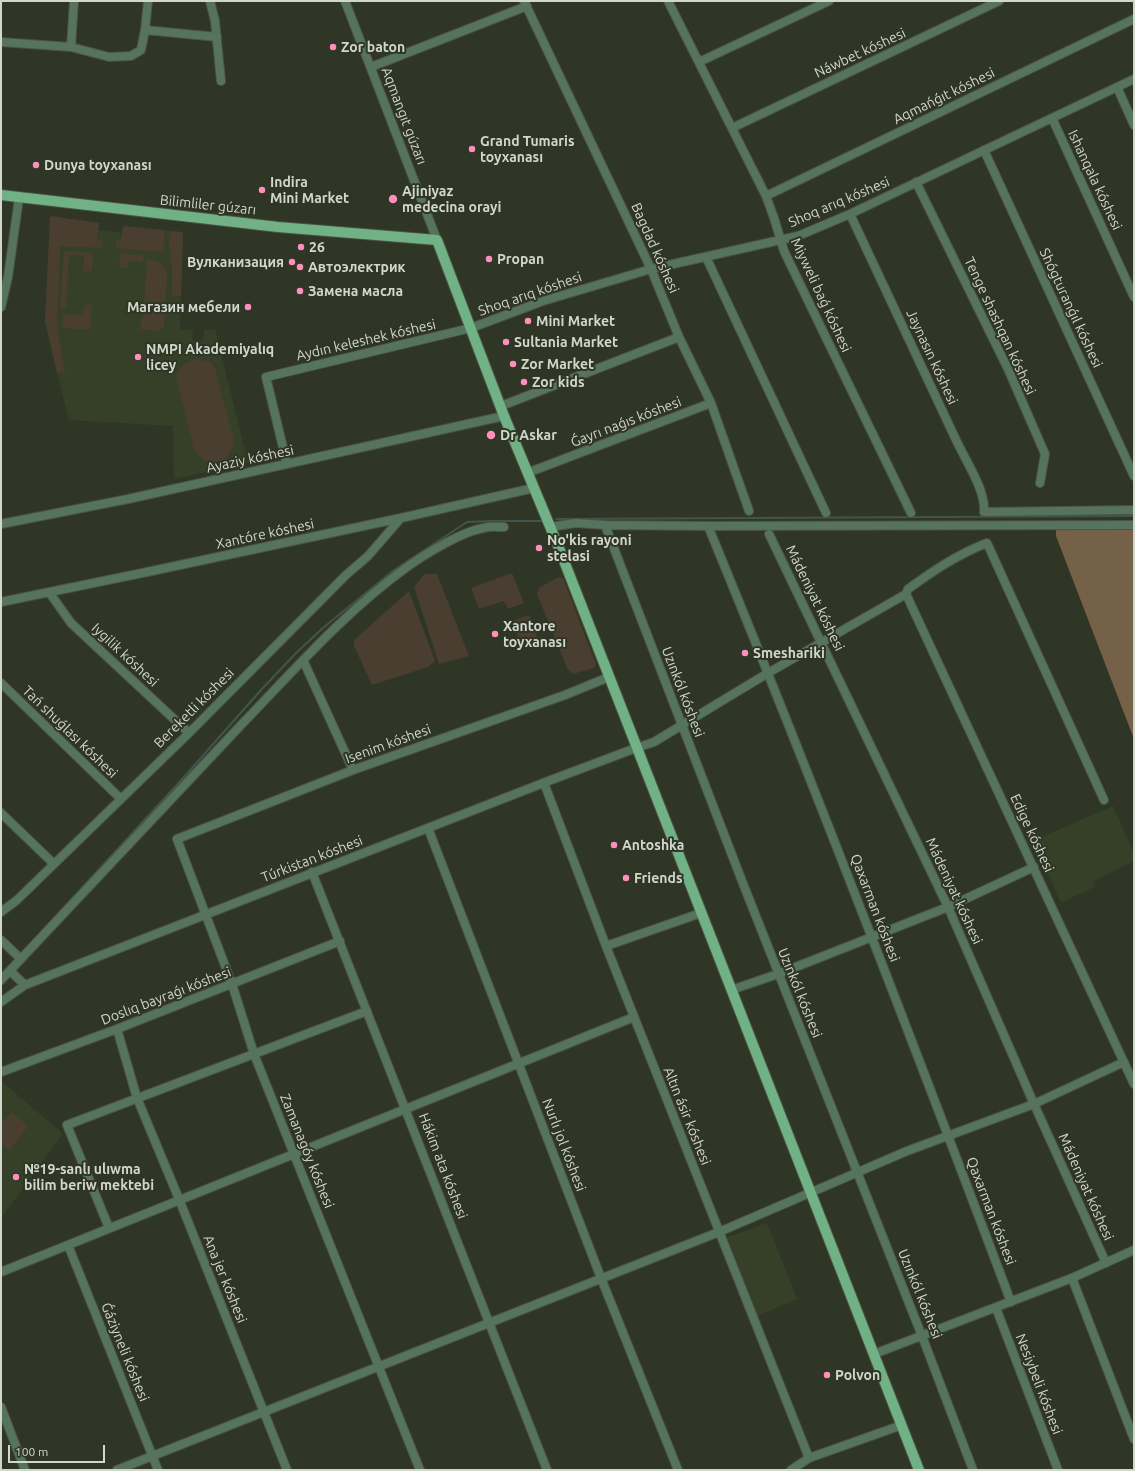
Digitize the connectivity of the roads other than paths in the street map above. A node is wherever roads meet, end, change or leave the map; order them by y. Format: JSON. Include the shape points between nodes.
{"nodes":[{"id":1,"x":74,"y":1,"type":"edge"},
{"id":2,"x":148,"y":1,"type":"edge"},
{"id":3,"x":210,"y":1,"type":"edge"},
{"id":4,"x":345,"y":1,"type":"edge"},
{"id":5,"x":668,"y":1,"type":"edge"},
{"id":6,"x":829,"y":1,"type":"edge"},
{"id":7,"x":999,"y":1,"type":"edge"},
{"id":8,"x":525,"y":3,"type":"edge"},
{"id":9,"x":1134,"y":19,"type":"edge"},
{"id":10,"x":145,"y":30,"type":"junction"},
{"id":11,"x":217,"y":37,"type":"junction"},
{"id":12,"x":1,"y":42,"type":"edge"},
{"id":13,"x":71,"y":47,"type":"junction"},
{"id":14,"x":699,"y":62,"type":"junction"},
{"id":15,"x":371,"y":67,"type":"junction"},
{"id":16,"x":1134,"y":79,"type":"edge"},
{"id":17,"x":221,"y":81,"type":"dead end"},
{"id":18,"x":1117,"y":87,"type":"junction"},
{"id":19,"x":1052,"y":118,"type":"junction"},
{"id":20,"x":1134,"y":125,"type":"edge"},
{"id":21,"x":732,"y":128,"type":"junction"},
{"id":22,"x":984,"y":150,"type":"junction"},
{"id":23,"x":916,"y":182,"type":"junction"},
{"id":24,"x":1,"y":195,"type":"edge"},
{"id":25,"x":766,"y":196,"type":"junction"},
{"id":26,"x":19,"y":198,"type":"junction"},
{"id":27,"x":850,"y":214,"type":"junction"},
{"id":28,"x":437,"y":240,"type":"junction"},
{"id":29,"x":780,"y":240,"type":"junction"},
{"id":30,"x":706,"y":257,"type":"junction"},
{"id":31,"x":651,"y":269,"type":"junction"},
{"id":32,"x":1134,"y":297,"type":"edge"},
{"id":33,"x":1,"y":307,"type":"edge"},
{"id":34,"x":471,"y":328,"type":"junction"},
{"id":35,"x":679,"y":337,"type":"junction"},
{"id":36,"x":711,"y":403,"type":"junction"},
{"id":37,"x":502,"y":411,"type":"junction"},
{"id":38,"x":287,"y":464,"type":"junction"},
{"id":39,"x":527,"y":473,"type":"junction"},
{"id":40,"x":1134,"y":476,"type":"edge"},
{"id":41,"x":1040,"y":483,"type":"dead end"},
{"id":42,"x":534,"y":488,"type":"junction"},
{"id":43,"x":1134,"y":510,"type":"edge"},
{"id":44,"x":749,"y":511,"type":"dead end"},
{"id":45,"x":911,"y":512,"type":"dead end"},
{"id":46,"x":826,"y":514,"type":"dead end"},
{"id":47,"x":400,"y":518,"type":"junction"},
{"id":48,"x":1,"y":524,"type":"edge"},
{"id":49,"x":1134,"y":525,"type":"edge"},
{"id":50,"x":605,"y":526,"type":"junction"},
{"id":51,"x":708,"y":526,"type":"junction"},
{"id":52,"x":504,"y":527,"type":"dead end"},
{"id":53,"x":550,"y":527,"type":"junction"},
{"id":54,"x":769,"y":534,"type":"dead end"},
{"id":55,"x":49,"y":592,"type":"junction"},
{"id":56,"x":906,"y":594,"type":"junction"},
{"id":57,"x":1,"y":602,"type":"edge"},
{"id":58,"x":822,"y":642,"type":"junction"},
{"id":59,"x":303,"y":660,"type":"junction"},
{"id":60,"x":768,"y":673,"type":"junction"},
{"id":61,"x":609,"y":677,"type":"junction"},
{"id":62,"x":1,"y":683,"type":"edge"},
{"id":63,"x":682,"y":726,"type":"junction"},
{"id":64,"x":189,"y":733,"type":"junction"},
{"id":65,"x":636,"y":748,"type":"junction"},
{"id":66,"x":353,"y":770,"type":"junction"},
{"id":67,"x":544,"y":783,"type":"junction"},
{"id":68,"x":121,"y":798,"type":"junction"},
{"id":69,"x":1104,"y":800,"type":"dead end"},
{"id":70,"x":1,"y":813,"type":"edge"},
{"id":71,"x":428,"y":828,"type":"junction"},
{"id":72,"x":177,"y":838,"type":"joint"},
{"id":73,"x":54,"y":864,"type":"junction"},
{"id":74,"x":1034,"y":867,"type":"junction"},
{"id":75,"x":312,"y":872,"type":"junction"},
{"id":76,"x":948,"y":907,"type":"junction"},
{"id":77,"x":1,"y":912,"type":"edge"},
{"id":78,"x":701,"y":913,"type":"junction"},
{"id":79,"x":205,"y":914,"type":"junction"},
{"id":80,"x":872,"y":936,"type":"junction"},
{"id":81,"x":1,"y":940,"type":"edge"},
{"id":82,"x":340,"y":941,"type":"junction"},
{"id":83,"x":606,"y":946,"type":"junction"},
{"id":84,"x":21,"y":959,"type":"junction"},
{"id":85,"x":10,"y":971,"type":"junction"},
{"id":86,"x":778,"y":974,"type":"junction"},
{"id":87,"x":1,"y":980,"type":"edge"},
{"id":88,"x":232,"y":984,"type":"junction"},
{"id":89,"x":25,"y":985,"type":"junction"},
{"id":90,"x":731,"y":990,"type":"junction"},
{"id":91,"x":1,"y":1002,"type":"edge"},
{"id":92,"x":367,"y":1011,"type":"junction"},
{"id":93,"x":634,"y":1016,"type":"junction"},
{"id":94,"x":117,"y":1029,"type":"junction"},
{"id":95,"x":254,"y":1054,"type":"junction"},
{"id":96,"x":1124,"y":1062,"type":"junction"},
{"id":97,"x":518,"y":1063,"type":"junction"},
{"id":98,"x":1,"y":1072,"type":"edge"},
{"id":99,"x":1134,"y":1084,"type":"edge"},
{"id":100,"x":138,"y":1098,"type":"junction"},
{"id":101,"x":1034,"y":1104,"type":"junction"},
{"id":102,"x":406,"y":1108,"type":"junction"},
{"id":103,"x":948,"y":1135,"type":"junction"},
{"id":104,"x":293,"y":1154,"type":"junction"},
{"id":105,"x":856,"y":1171,"type":"junction"},
{"id":106,"x":810,"y":1192,"type":"junction"},
{"id":107,"x":179,"y":1199,"type":"junction"},
{"id":108,"x":109,"y":1228,"type":"junction"},
{"id":109,"x":719,"y":1232,"type":"junction"},
{"id":110,"x":68,"y":1244,"type":"junction"},
{"id":111,"x":1134,"y":1250,"type":"edge"},
{"id":112,"x":1106,"y":1263,"type":"junction"},
{"id":113,"x":1,"y":1272,"type":"edge"},
{"id":114,"x":601,"y":1278,"type":"junction"},
{"id":115,"x":1072,"y":1278,"type":"junction"},
{"id":116,"x":1011,"y":1302,"type":"junction"},
{"id":117,"x":996,"y":1308,"type":"junction"},
{"id":118,"x":490,"y":1323,"type":"junction"},
{"id":119,"x":922,"y":1336,"type":"junction"},
{"id":120,"x":874,"y":1354,"type":"junction"},
{"id":121,"x":379,"y":1367,"type":"junction"},
{"id":122,"x":1,"y":1406,"type":"edge"},
{"id":123,"x":263,"y":1412,"type":"junction"},
{"id":124,"x":902,"y":1426,"type":"junction"},
{"id":125,"x":1134,"y":1439,"type":"edge"},
{"id":126,"x":153,"y":1456,"type":"junction"},
{"id":127,"x":809,"y":1458,"type":"junction"},
{"id":128,"x":25,"y":1470,"type":"edge"},
{"id":129,"x":117,"y":1470,"type":"edge"},
{"id":130,"x":158,"y":1470,"type":"edge"},
{"id":131,"x":287,"y":1470,"type":"edge"},
{"id":132,"x":420,"y":1470,"type":"edge"},
{"id":133,"x":547,"y":1470,"type":"edge"},
{"id":134,"x":678,"y":1470,"type":"edge"},
{"id":135,"x":791,"y":1470,"type":"edge"},
{"id":136,"x":919,"y":1470,"type":"edge"},
{"id":137,"x":973,"y":1470,"type":"edge"},
{"id":138,"x":1058,"y":1470,"type":"edge"}],
"edges":[{"from":1,"to":13,"type":"street"},
{"from":2,"to":10,"type":"street"},
{"from":3,"to":11,"type":"street"},
{"from":4,"to":15,"type":"street","name":"Aqmangıt gúzarı"},
{"from":5,"to":14,"type":"street","name":"Miyweli baǵ kóshesi"},
{"from":6,"to":14,"type":"street"},
{"from":7,"to":21,"type":"street","name":"Náwbet kóshesi"},
{"from":8,"to":15,"type":"street"},
{"from":8,"to":31,"type":"street","name":"Bagdad kóshesi"},
{"from":9,"to":25,"type":"street","name":"Aqmańǵıt kóshesi"},
{"from":10,"to":11,"type":"street"},
{"from":10,"to":13,"type":"street","via":[[142,50],[131,56],[109,57]]},
{"from":11,"to":17,"type":"street"},
{"from":12,"to":13,"type":"street"},
{"from":14,"to":21,"type":"street","name":"Miyweli baǵ kóshesi"},
{"from":15,"to":28,"type":"street","name":"Aqmangıt gúzarı"},
{"from":16,"to":18,"type":"street","name":"Shoq arıq kóshesi"},
{"from":18,"to":19,"type":"street","name":"Shoq arıq kóshesi"},
{"from":18,"to":20,"type":"street"},
{"from":19,"to":22,"type":"street","name":"Shoq arıq kóshesi"},
{"from":19,"to":32,"type":"street","name":"Ishanqala kóshesi"},
{"from":21,"to":25,"type":"street","name":"Miyweli baǵ kóshesi"},
{"from":22,"to":23,"type":"street","name":"Shoq arıq kóshesi"},
{"from":22,"to":40,"type":"street","name":"Shógturanǵıl kóshesi"},
{"from":23,"to":27,"type":"street","name":"Shoq arıq kóshesi"},
{"from":23,"to":41,"type":"street","name":"Tenge shashqan kóshesi","via":[[1008,369],[1045,454]]},
{"from":24,"to":26,"type":"main road","name":"Bilimliler gúzarı"},
{"from":25,"to":29,"type":"street","name":"Miyweli baǵ kóshesi"},
{"from":26,"to":28,"type":"main road","name":"Bilimliler gúzarı","via":[[278,227]]},
{"from":26,"to":33,"type":"street","via":[[8,277]]},
{"from":27,"to":29,"type":"street","name":"Shoq arıq kóshesi","via":[[798,236]]},
{"from":27,"to":43,"type":"street","name":"Jaynasın kóshesi","via":[[975,479],[984,504],[984,512]]},
{"from":28,"to":34,"type":"main road"},
{"from":29,"to":30,"type":"street","name":"Shoq arıq kóshesi"},
{"from":29,"to":45,"type":"street","name":"Miyweli baǵ kóshesi"},
{"from":30,"to":31,"type":"street","name":"Shoq arıq kóshesi"},
{"from":30,"to":46,"type":"street"},
{"from":31,"to":34,"type":"street","name":"Shoq arıq kóshesi","via":[[543,301]]},
{"from":31,"to":35,"type":"street","name":"Bagdad kóshesi"},
{"from":34,"to":37,"type":"main road"},
{"from":34,"to":38,"type":"street","name":"Aydın keleshek kóshesi","via":[[266,377]]},
{"from":35,"to":36,"type":"street","name":"Bagdad kóshesi"},
{"from":35,"to":37,"type":"street","name":"Ayaziy kóshesi"},
{"from":36,"to":39,"type":"street","name":"Ǵayrı naǵıs kóshesi"},
{"from":36,"to":44,"type":"street","name":"Bagdad kóshesi"},
{"from":37,"to":38,"type":"street","name":"Ayaziy kóshesi"},
{"from":37,"to":39,"type":"main road"},
{"from":38,"to":48,"type":"street","name":"Ayaziy kóshesi","via":[[80,510]]},
{"from":39,"to":42,"type":"main road"},
{"from":42,"to":47,"type":"street","name":"Xantóre kóshesi"},
{"from":42,"to":53,"type":"main road"},
{"from":47,"to":55,"type":"street","name":"Xantóre kóshesi"},
{"from":47,"to":64,"type":"street","name":"Bereketli kóshesi","via":[[368,556]]},
{"from":49,"to":51,"type":"street"},
{"from":50,"to":51,"type":"street"},
{"from":50,"to":53,"type":"street","via":[[576,523]]},
{"from":50,"to":63,"type":"street","name":"Uzınkól kóshesi"},
{"from":51,"to":60,"type":"street","name":"Qaxarman kóshesi"},
{"from":52,"to":59,"type":"street","via":[[484,527],[466,533],[408,566],[350,614]]},
{"from":53,"to":61,"type":"main road"},
{"from":54,"to":58,"type":"street","name":"Mádeniyat kóshesi"},
{"from":55,"to":57,"type":"street","name":"Xantóre kóshesi"},
{"from":55,"to":64,"type":"street","name":"Iygilik kóshesi","via":[[71,622]]},
{"from":56,"to":58,"type":"street","name":"Túrkistan kóshesi"},
{"from":56,"to":69,"type":"street","name":"Túrkistan kóshesi","via":[[908,589],[940,567],[968,550],[987,543]]},
{"from":56,"to":74,"type":"street","name":"Edige kóshesi"},
{"from":58,"to":60,"type":"street","name":"Túrkistan kóshesi"},
{"from":58,"to":76,"type":"street","name":"Mádeniyat kóshesi"},
{"from":59,"to":66,"type":"street"},
{"from":59,"to":84,"type":"street"},
{"from":60,"to":63,"type":"street","name":"Túrkistan kóshesi"},
{"from":60,"to":80,"type":"street","name":"Qaxarman kóshesi"},
{"from":61,"to":65,"type":"main road"},
{"from":61,"to":66,"type":"street","name":"Isenim kóshesi"},
{"from":62,"to":68,"type":"street","name":"Tań shuǵlası kóshesi"},
{"from":63,"to":65,"type":"street","name":"Túrkistan kóshesi","via":[[654,742]]},
{"from":63,"to":86,"type":"street","name":"Uzınkól kóshesi"},
{"from":64,"to":68,"type":"street","name":"Bereketli kóshesi"},
{"from":65,"to":67,"type":"street","name":"Túrkistan kóshesi"},
{"from":65,"to":78,"type":"main road"},
{"from":66,"to":72,"type":"street","name":"Isenim kóshesi"},
{"from":67,"to":71,"type":"street","name":"Túrkistan kóshesi"},
{"from":67,"to":83,"type":"street","name":"Altın ásir kóshesi"},
{"from":68,"to":73,"type":"street","name":"Bereketli kóshesi"},
{"from":70,"to":73,"type":"street"},
{"from":71,"to":75,"type":"street","name":"Túrkistan kóshesi"},
{"from":71,"to":97,"type":"street","name":"Nurlı jol kóshesi"},
{"from":72,"to":79,"type":"street","name":"Zamanagóy kóshesi"},
{"from":73,"to":77,"type":"street","name":"Bereketli kóshesi"},
{"from":74,"to":76,"type":"street"},
{"from":74,"to":96,"type":"street","name":"Edige kóshesi"},
{"from":75,"to":79,"type":"street","name":"Túrkistan kóshesi"},
{"from":75,"to":82,"type":"street","name":"Hákim ata kóshesi"},
{"from":76,"to":80,"type":"street"},
{"from":76,"to":101,"type":"street","name":"Mádeniyat kóshesi"},
{"from":78,"to":83,"type":"street"},
{"from":78,"to":90,"type":"main road"},
{"from":79,"to":88,"type":"street","name":"Zamanagóy kóshesi"},
{"from":79,"to":89,"type":"street","name":"Túrkistan kóshesi"},
{"from":80,"to":86,"type":"street"},
{"from":80,"to":103,"type":"street","name":"Qaxarman kóshesi"},
{"from":81,"to":84,"type":"street"},
{"from":82,"to":88,"type":"street","name":"Doslıq bayraǵı kóshesi"},
{"from":82,"to":92,"type":"street","name":"Hákim ata kóshesi"},
{"from":83,"to":93,"type":"street","name":"Altın ásir kóshesi"},
{"from":84,"to":85,"type":"street"},
{"from":85,"to":87,"type":"street"},
{"from":85,"to":89,"type":"street"},
{"from":86,"to":90,"type":"street"},
{"from":86,"to":105,"type":"street","name":"Uzınkól kóshesi"},
{"from":88,"to":94,"type":"street","name":"Doslıq bayraǵı kóshesi"},
{"from":88,"to":95,"type":"street","name":"Zamanagóy kóshesi"},
{"from":89,"to":91,"type":"street","name":"Túrkistan kóshesi"},
{"from":90,"to":106,"type":"main road"},
{"from":92,"to":95,"type":"street"},
{"from":92,"to":102,"type":"street","name":"Hákim ata kóshesi"},
{"from":93,"to":97,"type":"street"},
{"from":93,"to":109,"type":"street","name":"Altın ásir kóshesi"},
{"from":94,"to":98,"type":"street","name":"Doslıq bayraǵı kóshesi"},
{"from":94,"to":100,"type":"street","name":"Ana jer kóshesi"},
{"from":95,"to":100,"type":"street"},
{"from":95,"to":104,"type":"street","name":"Zamanagóy kóshesi"},
{"from":96,"to":99,"type":"street","name":"Edige kóshesi"},
{"from":96,"to":101,"type":"street"},
{"from":97,"to":102,"type":"street"},
{"from":97,"to":114,"type":"street","name":"Nurlı jol kóshesi"},
{"from":100,"to":107,"type":"street","name":"Ana jer kóshesi"},
{"from":100,"to":108,"type":"street","via":[[66,1125]]},
{"from":101,"to":103,"type":"street"},
{"from":101,"to":112,"type":"street","name":"Mádeniyat kóshesi"},
{"from":102,"to":104,"type":"street"},
{"from":102,"to":118,"type":"street","name":"Hákim ata kóshesi"},
{"from":103,"to":105,"type":"street"},
{"from":103,"to":116,"type":"street","name":"Qaxarman kóshesi"},
{"from":104,"to":107,"type":"street"},
{"from":104,"to":121,"type":"street","name":"Zamanagóy kóshesi"},
{"from":105,"to":106,"type":"street"},
{"from":105,"to":119,"type":"street","name":"Uzınkól kóshesi"},
{"from":106,"to":109,"type":"street"},
{"from":106,"to":120,"type":"main road"},
{"from":107,"to":108,"type":"street"},
{"from":107,"to":123,"type":"street","name":"Ana jer kóshesi"},
{"from":108,"to":110,"type":"street"},
{"from":109,"to":114,"type":"street"},
{"from":109,"to":127,"type":"street","name":"Altın ásir kóshesi"},
{"from":110,"to":113,"type":"street"},
{"from":110,"to":126,"type":"street","name":"Ǵáziyneli kóshesi"},
{"from":111,"to":112,"type":"street"},
{"from":112,"to":115,"type":"street"},
{"from":114,"to":118,"type":"street"},
{"from":114,"to":134,"type":"street","name":"Nurlı jol kóshesi"},
{"from":115,"to":116,"type":"street"},
{"from":115,"to":125,"type":"street"},
{"from":116,"to":117,"type":"street"},
{"from":117,"to":119,"type":"street"},
{"from":117,"to":138,"type":"street","name":"Nesiybeli kóshesi"},
{"from":118,"to":121,"type":"street"},
{"from":118,"to":133,"type":"street","name":"Hákim ata kóshesi"},
{"from":119,"to":120,"type":"street"},
{"from":119,"to":137,"type":"street","name":"Uzınkól kóshesi"},
{"from":120,"to":124,"type":"main road"},
{"from":121,"to":123,"type":"street"},
{"from":121,"to":132,"type":"street","name":"Zamanagóy kóshesi"},
{"from":122,"to":128,"type":"street"},
{"from":123,"to":126,"type":"street"},
{"from":123,"to":131,"type":"street","name":"Ana jer kóshesi"},
{"from":124,"to":127,"type":"street"},
{"from":124,"to":136,"type":"main road"},
{"from":126,"to":129,"type":"street"},
{"from":126,"to":130,"type":"street","name":"Ǵáziyneli kóshesi"},
{"from":127,"to":135,"type":"street"}]}
